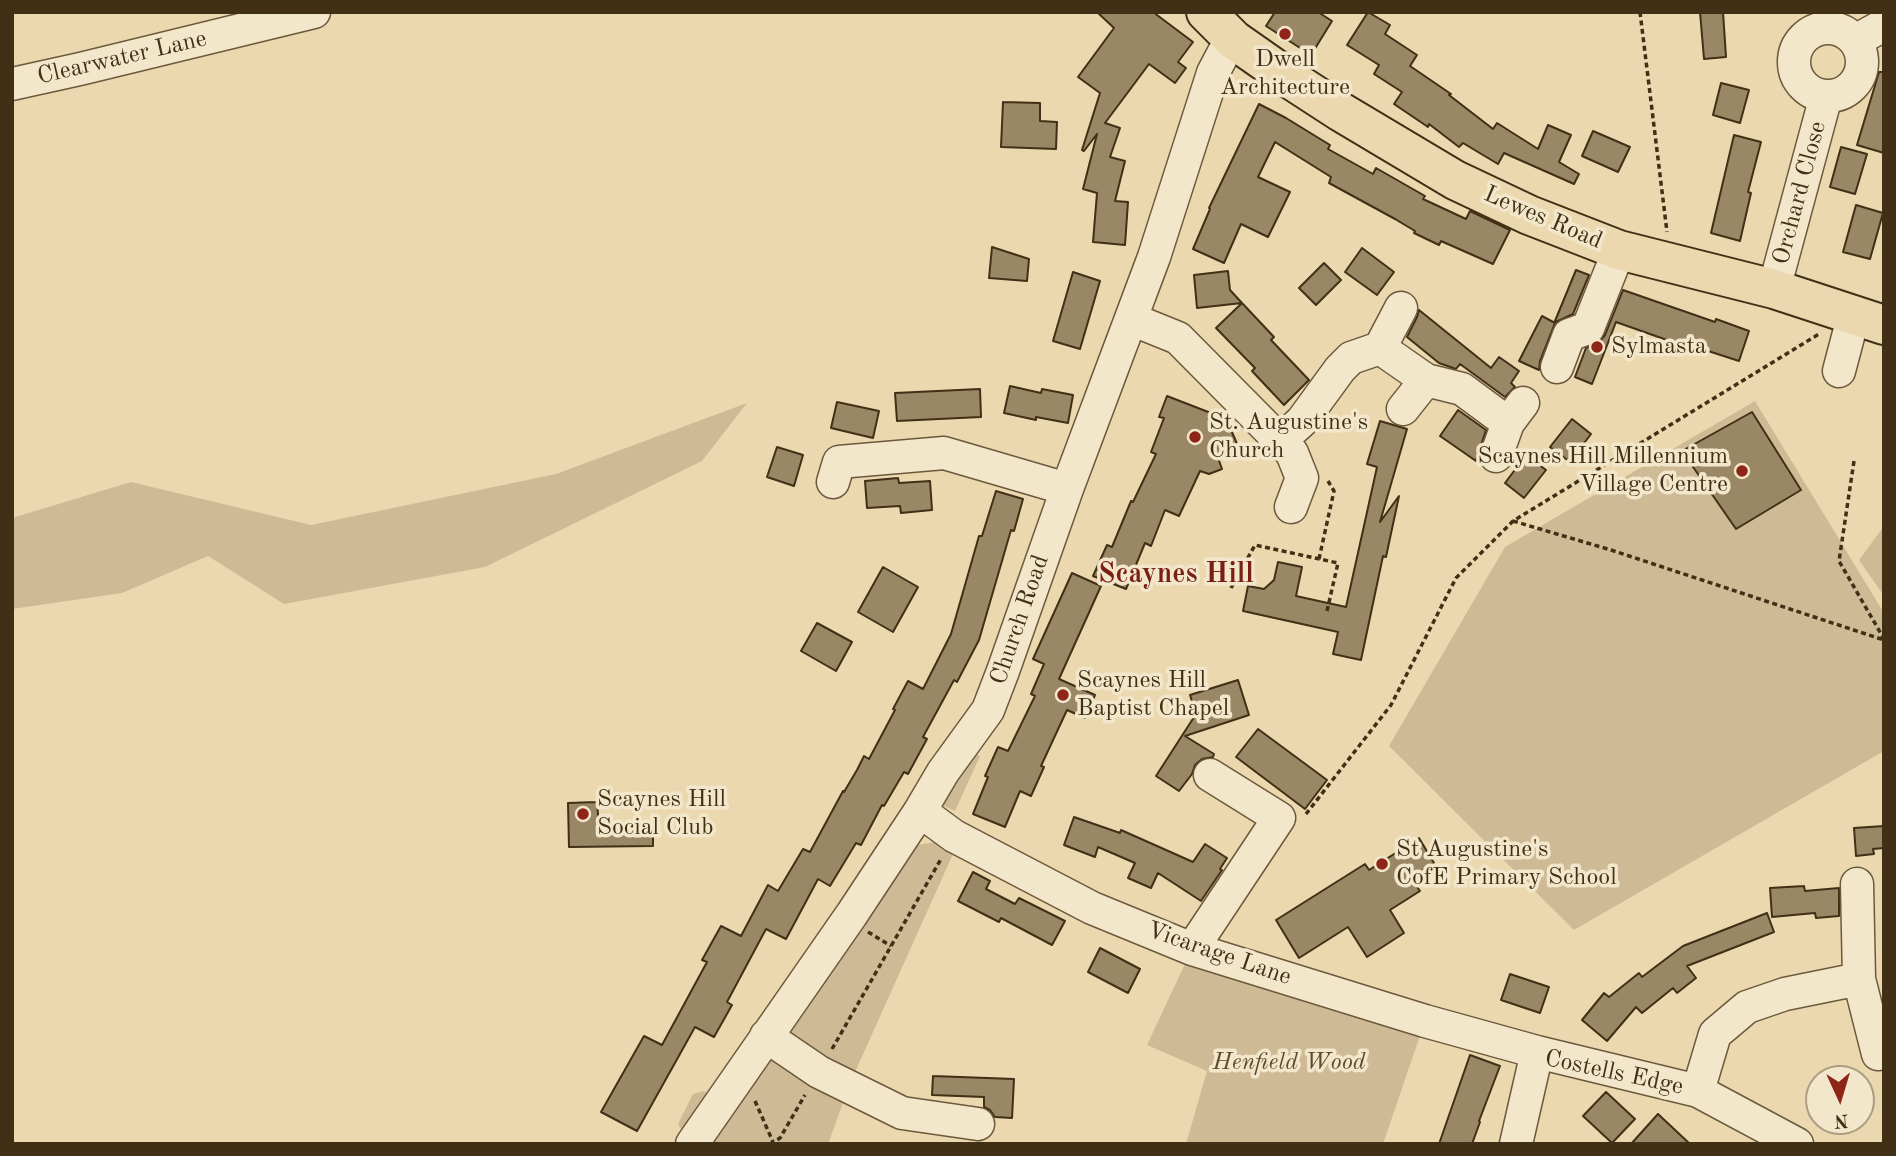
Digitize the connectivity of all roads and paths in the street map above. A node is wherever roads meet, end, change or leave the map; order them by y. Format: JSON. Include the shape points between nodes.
{"nodes":[{"id":1,"x":314,"y":12,"type":"edge"},
{"id":2,"x":1640,"y":12,"type":"edge"},
{"id":3,"x":1220,"y":22,"type":"edge"},
{"id":4,"x":1884,"y":25,"type":"edge"},
{"id":5,"x":1855,"y":41,"type":"junction"},
{"id":6,"x":12,"y":84,"type":"edge"},
{"id":7,"x":1826,"y":96,"type":"junction"},
{"id":8,"x":1619,"y":250,"type":"junction"},
{"id":9,"x":1671,"y":264,"type":"junction"},
{"id":10,"x":1774,"y":289,"type":"junction"},
{"id":11,"x":1401,"y":308,"type":"dead end"},
{"id":12,"x":1855,"y":315,"type":"edge"},
{"id":13,"x":1132,"y":319,"type":"junction"},
{"id":14,"x":1380,"y":348,"type":"junction"},
{"id":15,"x":1557,"y":367,"type":"dead end"},
{"id":16,"x":1839,"y":371,"type":"dead end"},
{"id":17,"x":1426,"y":380,"type":"junction"},
{"id":18,"x":1403,"y":409,"type":"dead end"},
{"id":19,"x":1281,"y":440,"type":"junction"},
{"id":20,"x":1496,"y":456,"type":"dead end"},
{"id":21,"x":1854,"y":461,"type":"dead end"},
{"id":22,"x":832,"y":482,"type":"dead end"},
{"id":23,"x":1067,"y":489,"type":"junction"},
{"id":24,"x":1291,"y":507,"type":"dead end"},
{"id":25,"x":1513,"y":521,"type":"junction"},
{"id":26,"x":1231,"y":588,"type":"dead end"},
{"id":27,"x":1327,"y":611,"type":"dead end"},
{"id":28,"x":1884,"y":639,"type":"edge"},
{"id":29,"x":1210,"y":775,"type":"dead end"},
{"id":30,"x":920,"y":810,"type":"junction"},
{"id":31,"x":1271,"y":830,"type":"junction"},
{"id":32,"x":954,"y":836,"type":"junction"},
{"id":33,"x":1857,"y":884,"type":"dead end"},
{"id":34,"x":1192,"y":949,"type":"junction"},
{"id":35,"x":1859,"y":979,"type":"junction"},
{"id":36,"x":766,"y":1036,"type":"junction"},
{"id":37,"x":1537,"y":1052,"type":"junction"},
{"id":38,"x":1878,"y":1055,"type":"dead end"},
{"id":39,"x":742,"y":1070,"type":"junction"},
{"id":40,"x":819,"y":1072,"type":"junction"},
{"id":41,"x":1698,"y":1091,"type":"junction"},
{"id":42,"x":978,"y":1124,"type":"dead end"},
{"id":43,"x":772,"y":1143,"type":"edge"},
{"id":44,"x":692,"y":1144,"type":"edge"},
{"id":45,"x":1516,"y":1144,"type":"edge"},
{"id":46,"x":1797,"y":1144,"type":"edge"}],
"edges":[{"from":1,"to":6,"type":"street","name":"Clearwater Lane"},
{"from":2,"to":9,"type":"path"},
{"from":3,"to":8,"type":"highway","name":"Lewes Road","via":[[1284,75],[1455,180]]},
{"from":3,"to":13,"type":"street","name":"Church Road","via":[[1223,54]]},
{"from":4,"to":5,"type":"street"},
{"from":5,"to":7,"type":"street","name":"Orchard Close","via":[[1862,61],[1856,82],[1838,95]]},
{"from":5,"to":7,"type":"street","name":"Orchard Close","via":[[1825,27],[1813,30],[1797,46],[1794,68],[1798,79],[1805,88]]},
{"from":7,"to":10,"type":"street","name":"Orchard Close"},
{"from":8,"to":9,"type":"highway","name":"Lewes Road"},
{"from":8,"to":15,"type":"street","via":[[1588,328],[1569,335]]},
{"from":9,"to":10,"type":"highway","name":"Lewes Road"},
{"from":10,"to":12,"type":"highway","name":"Lewes Road"},
{"from":11,"to":14,"type":"street"},
{"from":12,"to":16,"type":"street"},
{"from":12,"to":25,"type":"path"},
{"from":13,"to":19,"type":"street","via":[[1178,338]]},
{"from":13,"to":23,"type":"street","name":"Church Road"},
{"from":14,"to":17,"type":"street"},
{"from":14,"to":19,"type":"street","via":[[1351,358],[1302,421]]},
{"from":17,"to":18,"type":"street"},
{"from":17,"to":20,"type":"street","via":[[1462,389],[1516,413]]},
{"from":19,"to":24,"type":"street","via":[[1302,478]]},
{"from":21,"to":28,"type":"path","via":[[1839,561]]},
{"from":22,"to":23,"type":"street","via":[[839,462],[944,453]]},
{"from":23,"to":30,"type":"street","name":"Church Road","via":[[988,710]]},
{"from":25,"to":28,"type":"path"},
{"from":25,"to":31,"type":"path","via":[[1456,578],[1391,705],[1298,824]]},
{"from":26,"to":27,"type":"path","via":[[1255,545],[1338,563]]},
{"from":29,"to":31,"type":"street","via":[[1279,818]]},
{"from":30,"to":32,"type":"street","name":"Vicarage Lane"},
{"from":30,"to":36,"type":"street","name":"Church Road"},
{"from":31,"to":34,"type":"street"},
{"from":32,"to":34,"type":"street","name":"Vicarage Lane","via":[[1092,908]]},
{"from":32,"to":40,"type":"path"},
{"from":33,"to":35,"type":"street"},
{"from":34,"to":37,"type":"street","name":"Vicarage Lane"},
{"from":35,"to":38,"type":"street"},
{"from":35,"to":41,"type":"street","name":"Costells Edge","via":[[1747,1007],[1715,1034]]},
{"from":36,"to":39,"type":"street","name":"Church Road"},
{"from":36,"to":40,"type":"street"},
{"from":37,"to":41,"type":"street","name":"Costells Edge"},
{"from":37,"to":45,"type":"street","name":"Costells Edge"},
{"from":39,"to":43,"type":"path"},
{"from":39,"to":44,"type":"street","name":"Church Road"},
{"from":40,"to":42,"type":"street","via":[[902,1113]]},
{"from":40,"to":43,"type":"path","via":[[780,1138]]},
{"from":41,"to":46,"type":"street","name":"Costells Edge"}]}
